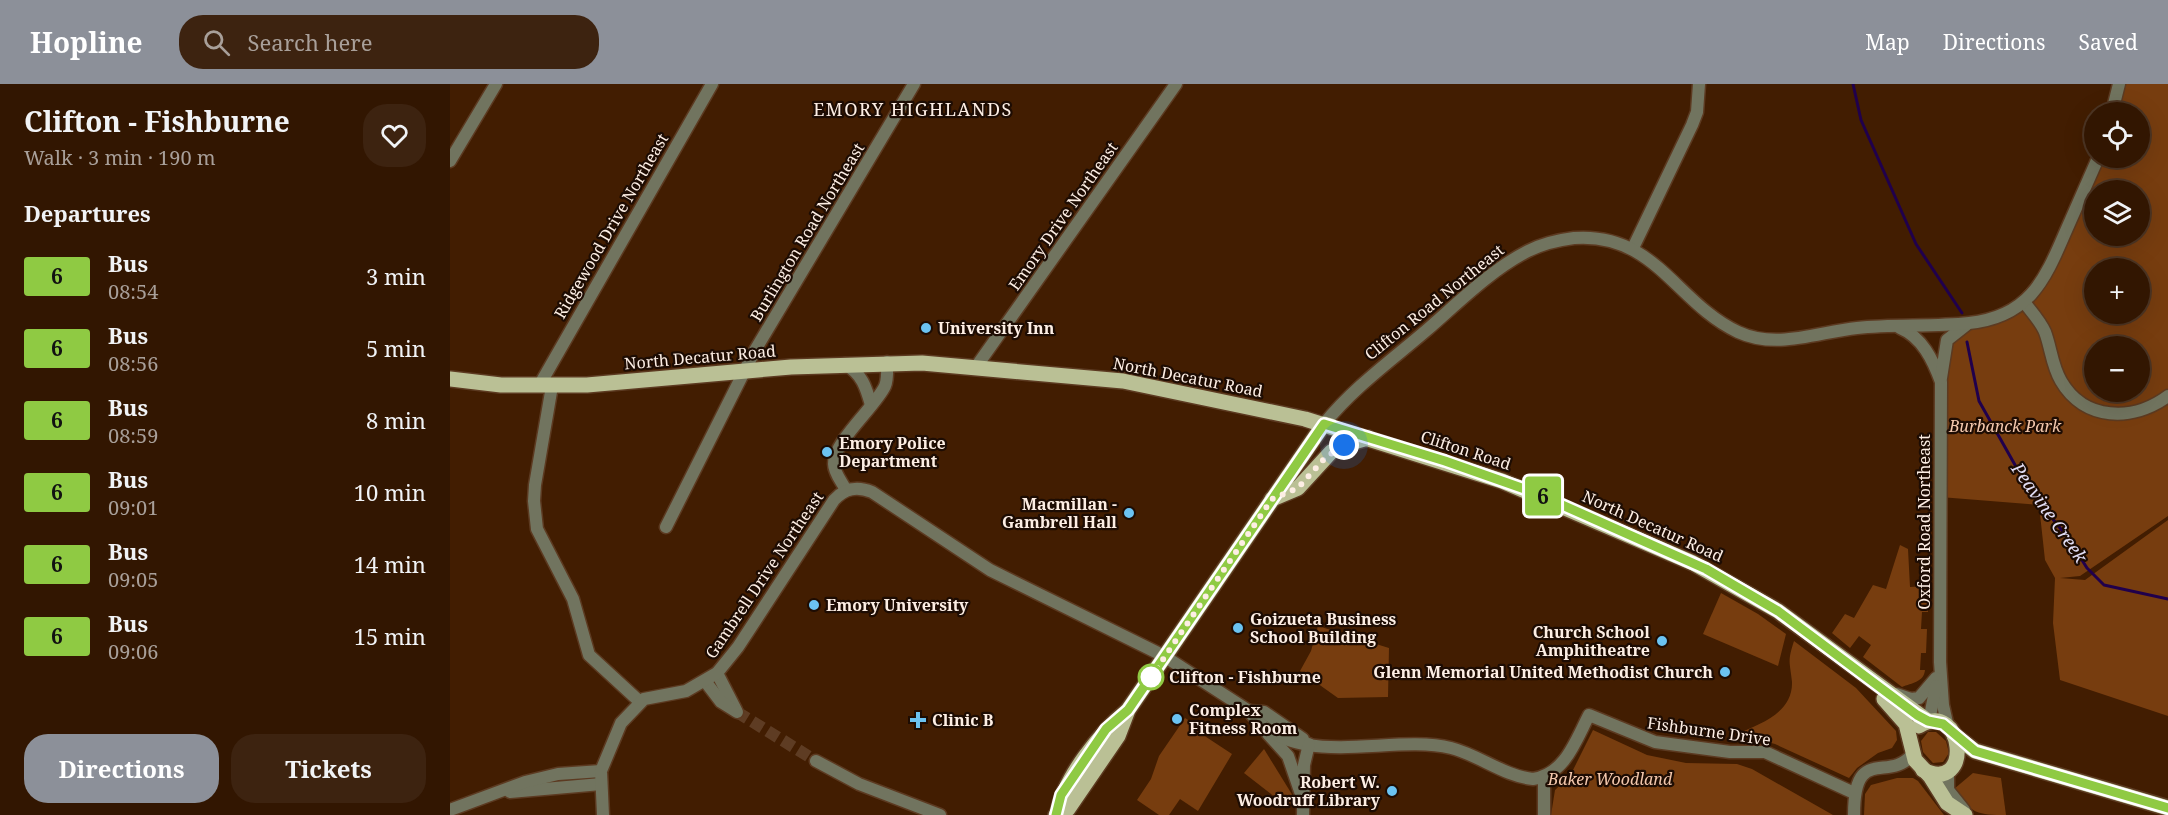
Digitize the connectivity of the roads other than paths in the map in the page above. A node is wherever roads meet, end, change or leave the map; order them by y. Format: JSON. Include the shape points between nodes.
{"nodes":[{"id":1,"x":496,"y":84,"type":"edge"},
{"id":2,"x":712,"y":84,"type":"edge"},
{"id":3,"x":914,"y":84,"type":"edge"},
{"id":4,"x":1176,"y":84,"type":"edge"},
{"id":5,"x":1699,"y":84,"type":"edge"},
{"id":6,"x":2119,"y":84,"type":"edge"},
{"id":7,"x":2114,"y":102,"type":"edge"},
{"id":8,"x":450,"y":161,"type":"edge"},
{"id":9,"x":2094,"y":168,"type":"edge"},
{"id":10,"x":1633,"y":248,"type":"junction"},
{"id":11,"x":2024,"y":302,"type":"junction"},
{"id":12,"x":1969,"y":324,"type":"junction"},
{"id":13,"x":1900,"y":328,"type":"junction"},
{"id":14,"x":887,"y":362,"type":"junction"},
{"id":15,"x":844,"y":364,"type":"junction"},
{"id":16,"x":976,"y":367,"type":"junction"},
{"id":17,"x":743,"y":372,"type":"junction"},
{"id":18,"x":450,"y":379,"type":"edge"},
{"id":19,"x":1941,"y":382,"type":"junction"},
{"id":20,"x":546,"y":386,"type":"junction"},
{"id":21,"x":2168,"y":396,"type":"edge"},
{"id":22,"x":871,"y":405,"type":"junction"},
{"id":23,"x":1324,"y":424,"type":"junction"},
{"id":24,"x":1369,"y":438,"type":"junction"},
{"id":25,"x":1311,"y":443,"type":"junction"},
{"id":26,"x":1428,"y":456,"type":"joint"},
{"id":27,"x":846,"y":490,"type":"junction"},
{"id":28,"x":1272,"y":499,"type":"junction"},
{"id":29,"x":1554,"y":501,"type":"joint"},
{"id":30,"x":666,"y":527,"type":"dead end"},
{"id":31,"x":1246,"y":536,"type":"junction"},
{"id":32,"x":1164,"y":656,"type":"junction"},
{"id":33,"x":1940,"y":662,"type":"junction"},
{"id":34,"x":1860,"y":672,"type":"junction"},
{"id":35,"x":717,"y":673,"type":"junction"},
{"id":36,"x":1936,"y":678,"type":"junction"},
{"id":37,"x":705,"y":681,"type":"junction"},
{"id":38,"x":1884,"y":690,"type":"junction"},
{"id":39,"x":639,"y":701,"type":"junction"},
{"id":40,"x":1250,"y":711,"type":"junction"},
{"id":41,"x":1929,"y":721,"type":"junction"},
{"id":42,"x":1257,"y":722,"type":"junction"},
{"id":43,"x":1951,"y":731,"type":"junction"},
{"id":44,"x":1309,"y":744,"type":"junction"},
{"id":45,"x":1911,"y":748,"type":"junction"},
{"id":46,"x":816,"y":761,"type":"tunnel mouth"},
{"id":47,"x":2018,"y":765,"type":"junction"},
{"id":48,"x":1951,"y":767,"type":"junction"},
{"id":49,"x":601,"y":771,"type":"junction"},
{"id":50,"x":1925,"y":771,"type":"junction"},
{"id":51,"x":1544,"y":777,"type":"junction"},
{"id":52,"x":601,"y":784,"type":"junction"},
{"id":53,"x":1854,"y":793,"type":"junction"},
{"id":54,"x":496,"y":794,"type":"junction"},
{"id":55,"x":1302,"y":797,"type":"junction"},
{"id":56,"x":2168,"y":808,"type":"edge"},
{"id":57,"x":450,"y":810,"type":"edge"},
{"id":58,"x":1544,"y":811,"type":"edge"},
{"id":59,"x":1057,"y":814,"type":"edge"},
{"id":60,"x":603,"y":815,"type":"edge"},
{"id":61,"x":940,"y":815,"type":"edge"},
{"id":62,"x":1303,"y":815,"type":"edge"},
{"id":63,"x":1854,"y":815,"type":"edge"},
{"id":64,"x":1967,"y":815,"type":"edge"}],
"edges":[{"from":1,"to":8,"type":"street"},
{"from":2,"to":20,"type":"street","name":"Ridgewood Drive Northeast"},
{"from":3,"to":17,"type":"street","name":"Burlington Road Northeast"},
{"from":4,"to":16,"type":"street","name":"Emory Drive Northeast"},
{"from":5,"to":10,"type":"street","via":[[1692,125]]},
{"from":6,"to":7,"type":"street"},
{"from":9,"to":11,"type":"street","name":"Clifton Road Northeast","via":[[2044,280]]},
{"from":10,"to":13,"type":"street","name":"Clifton Road Northeast","via":[[1666,272],[1719,321],[1746,335],[1778,340],[1864,327]]},
{"from":10,"to":23,"type":"street","name":"Clifton Road Northeast","via":[[1607,240],[1577,238],[1544,244],[1517,258],[1358,387]]},
{"from":11,"to":12,"type":"street","name":"Clifton Road Northeast","via":[[2002,316]]},
{"from":11,"to":21,"type":"street","via":[[2045,331],[2060,380],[2085,406],[2122,415],[2145,410]]},
{"from":12,"to":13,"type":"street","name":"Clifton Road Northeast"},
{"from":12,"to":19,"type":"street","name":"Oxford Road Northeast","via":[[1947,340]]},
{"from":13,"to":19,"type":"street","name":"Oxford Road Northeast","via":[[1922,345]]},
{"from":14,"to":15,"type":"main road","name":"North Decatur Road"},
{"from":14,"to":16,"type":"main road","name":"North Decatur Road"},
{"from":14,"to":22,"type":"street","via":[[887,383]]},
{"from":15,"to":17,"type":"main road","name":"North Decatur Road"},
{"from":15,"to":22,"type":"street","via":[[855,370],[865,384]]},
{"from":16,"to":23,"type":"main road","name":"North Decatur Road","via":[[1132,382]]},
{"from":17,"to":20,"type":"main road","name":"North Decatur Road"},
{"from":17,"to":30,"type":"street","name":"Burlington Road Northeast"},
{"from":18,"to":20,"type":"main road","name":"North Decatur Road"},
{"from":19,"to":33,"type":"street","name":"Oxford Road Northeast"},
{"from":20,"to":39,"type":"street","name":"Ridgewood Drive Northeast","via":[[535,485],[537,529],[573,600],[590,655]]},
{"from":22,"to":27,"type":"street","via":[[834,460]]},
{"from":23,"to":24,"type":"main road","name":"North Decatur Road"},
{"from":23,"to":25,"type":"main road"},
{"from":24,"to":26,"type":"main road","name":"North Decatur Road"},
{"from":24,"to":28,"type":"main road","via":[[1331,452],[1298,488]]},
{"from":25,"to":28,"type":"main road"},
{"from":25,"to":31,"type":"main road"},
{"from":26,"to":29,"type":"main road","name":"Clifton Road"},
{"from":27,"to":32,"type":"street","name":"Gambrell Drive Northeast","via":[[872,492],[990,570]]},
{"from":27,"to":35,"type":"street","name":"Gambrell Drive Northeast","via":[[834,500]]},
{"from":28,"to":31,"type":"main road"},
{"from":29,"to":34,"type":"main road","name":"North Decatur Road","via":[[1718,575],[1797,624]]},
{"from":31,"to":32,"type":"main road"},
{"from":32,"to":40,"type":"street"},
{"from":32,"to":59,"type":"main road","via":[[1128,710],[1106,729],[1061,795]]},
{"from":33,"to":36,"type":"street","name":"Oxford Road Northeast"},
{"from":33,"to":43,"type":"street","name":"Oxford Road Northeast","via":[[1943,705]]},
{"from":34,"to":38,"type":"main road"},
{"from":34,"to":45,"type":"main road","via":[[1902,719],[1909,731]]},
{"from":35,"to":37,"type":"street","name":"Gambrell Drive Northeast"},
{"from":35,"to":37,"type":"street","via":[[737,712],[721,702]]},
{"from":36,"to":38,"type":"street","via":[[1919,698]]},
{"from":36,"to":41,"type":"street","name":"Oxford Road Northeast"},
{"from":37,"to":39,"type":"street","name":"Gambrell Drive Northeast","via":[[686,691]]},
{"from":38,"to":41,"type":"main road"},
{"from":39,"to":49,"type":"street","via":[[616,731]]},
{"from":40,"to":42,"type":"street"},
{"from":40,"to":44,"type":"street","via":[[1264,712]]},
{"from":41,"to":43,"type":"main road","via":[[1939,722]]},
{"from":41,"to":45,"type":"main road","via":[[1917,728]]},
{"from":42,"to":44,"type":"street","via":[[1280,736]]},
{"from":42,"to":55,"type":"street","via":[[1288,756]]},
{"from":43,"to":47,"type":"main road","via":[[1975,751]]},
{"from":43,"to":48,"type":"main road","via":[[1959,750]]},
{"from":44,"to":51,"type":"street","via":[[1324,748],[1444,747],[1525,778]]},
{"from":44,"to":55,"type":"street"},
{"from":45,"to":50,"type":"main road"},
{"from":45,"to":53,"type":"street","via":[[1901,763],[1871,769],[1858,782]]},
{"from":46,"to":61,"type":"street","via":[[859,784]]},
{"from":47,"to":48,"type":"main road","via":[[1988,761]]},
{"from":47,"to":56,"type":"main road"},
{"from":48,"to":50,"type":"main road","via":[[1938,773]]},
{"from":48,"to":64,"type":"street","via":[[1948,790]]},
{"from":49,"to":52,"type":"street"},
{"from":49,"to":54,"type":"street","via":[[558,774]]},
{"from":50,"to":64,"type":"street","via":[[1942,798]]},
{"from":51,"to":53,"type":"street","name":"Fishburne Drive","via":[[1560,768],[1589,716],[1655,742],[1730,752],[1765,752]]},
{"from":51,"to":58,"type":"street"},
{"from":52,"to":54,"type":"street"},
{"from":52,"to":60,"type":"street"},
{"from":53,"to":63,"type":"street"},
{"from":54,"to":57,"type":"street"},
{"from":55,"to":62,"type":"street"}]}
